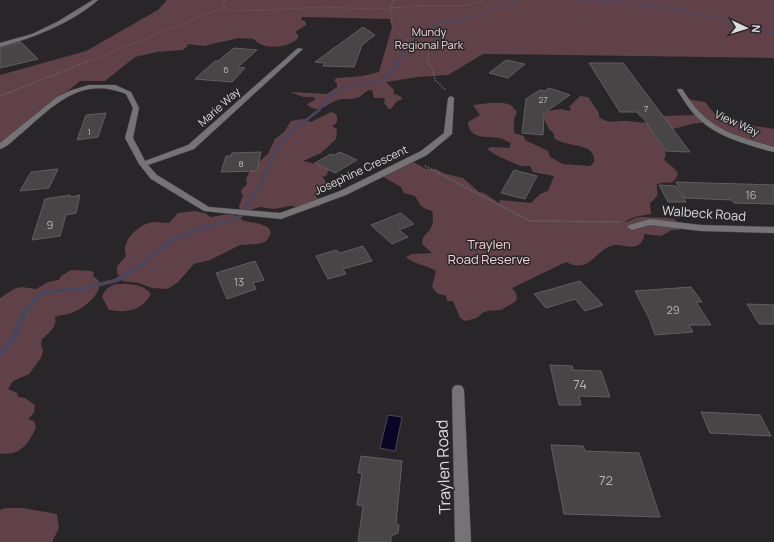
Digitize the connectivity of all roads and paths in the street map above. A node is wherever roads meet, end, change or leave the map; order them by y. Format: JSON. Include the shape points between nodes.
{"nodes":[{"id":1,"x":96,"y":0,"type":"edge"},
{"id":2,"x":226,"y":0,"type":"edge"},
{"id":3,"x":393,"y":0,"type":"edge"},
{"id":4,"x":484,"y":0,"type":"edge"},
{"id":5,"x":225,"y":7,"type":"junction"},
{"id":6,"x":391,"y":7,"type":"junction"},
{"id":7,"x":0,"y":45,"type":"edge"},
{"id":8,"x":300,"y":49,"type":"dead end"},
{"id":9,"x":680,"y":90,"type":"dead end"},
{"id":10,"x":0,"y":96,"type":"edge"},
{"id":11,"x":451,"y":98,"type":"joint"},
{"id":12,"x":0,"y":147,"type":"edge"},
{"id":13,"x":774,"y":150,"type":"edge"},
{"id":14,"x":412,"y":159,"type":"junction"},
{"id":15,"x":143,"y":164,"type":"junction"},
{"id":16,"x":632,"y":227,"type":"joint"},
{"id":17,"x":774,"y":230,"type":"edge"},
{"id":18,"x":458,"y":390,"type":"dead end"},
{"id":19,"x":463,"y":542,"type":"edge"}],
"edges":[{"from":1,"to":7,"type":"street","via":[[60,24]]},
{"from":2,"to":5,"type":"path","via":[[223,3]]},
{"from":3,"to":6,"type":"path"},
{"from":4,"to":6,"type":"path","via":[[469,5]]},
{"from":5,"to":6,"type":"path","via":[[237,11]]},
{"from":5,"to":10,"type":"path"},
{"from":6,"to":11,"type":"path","via":[[394,30],[408,39],[406,45],[429,49],[428,63],[435,80]]},
{"from":8,"to":15,"type":"street","name":"Marie Way","via":[[191,148]]},
{"from":9,"to":13,"type":"street","name":"View Way","via":[[699,116],[708,123]]},
{"from":11,"to":14,"type":"street","name":"Josephine Crescent","via":[[448,134]]},
{"from":12,"to":15,"type":"street","name":"Josephine Crescent","via":[[59,98],[89,87],[115,87],[129,93],[136,108],[129,138]]},
{"from":14,"to":15,"type":"street","name":"Josephine Crescent","via":[[343,193],[281,216],[207,208],[154,177]]},
{"from":14,"to":16,"type":"path","via":[[530,221],[622,222]]},
{"from":16,"to":17,"type":"street","name":"Walbeck Road","via":[[650,222],[701,228]]},
{"from":18,"to":19,"type":"street","name":"Traylen Road"}]}
